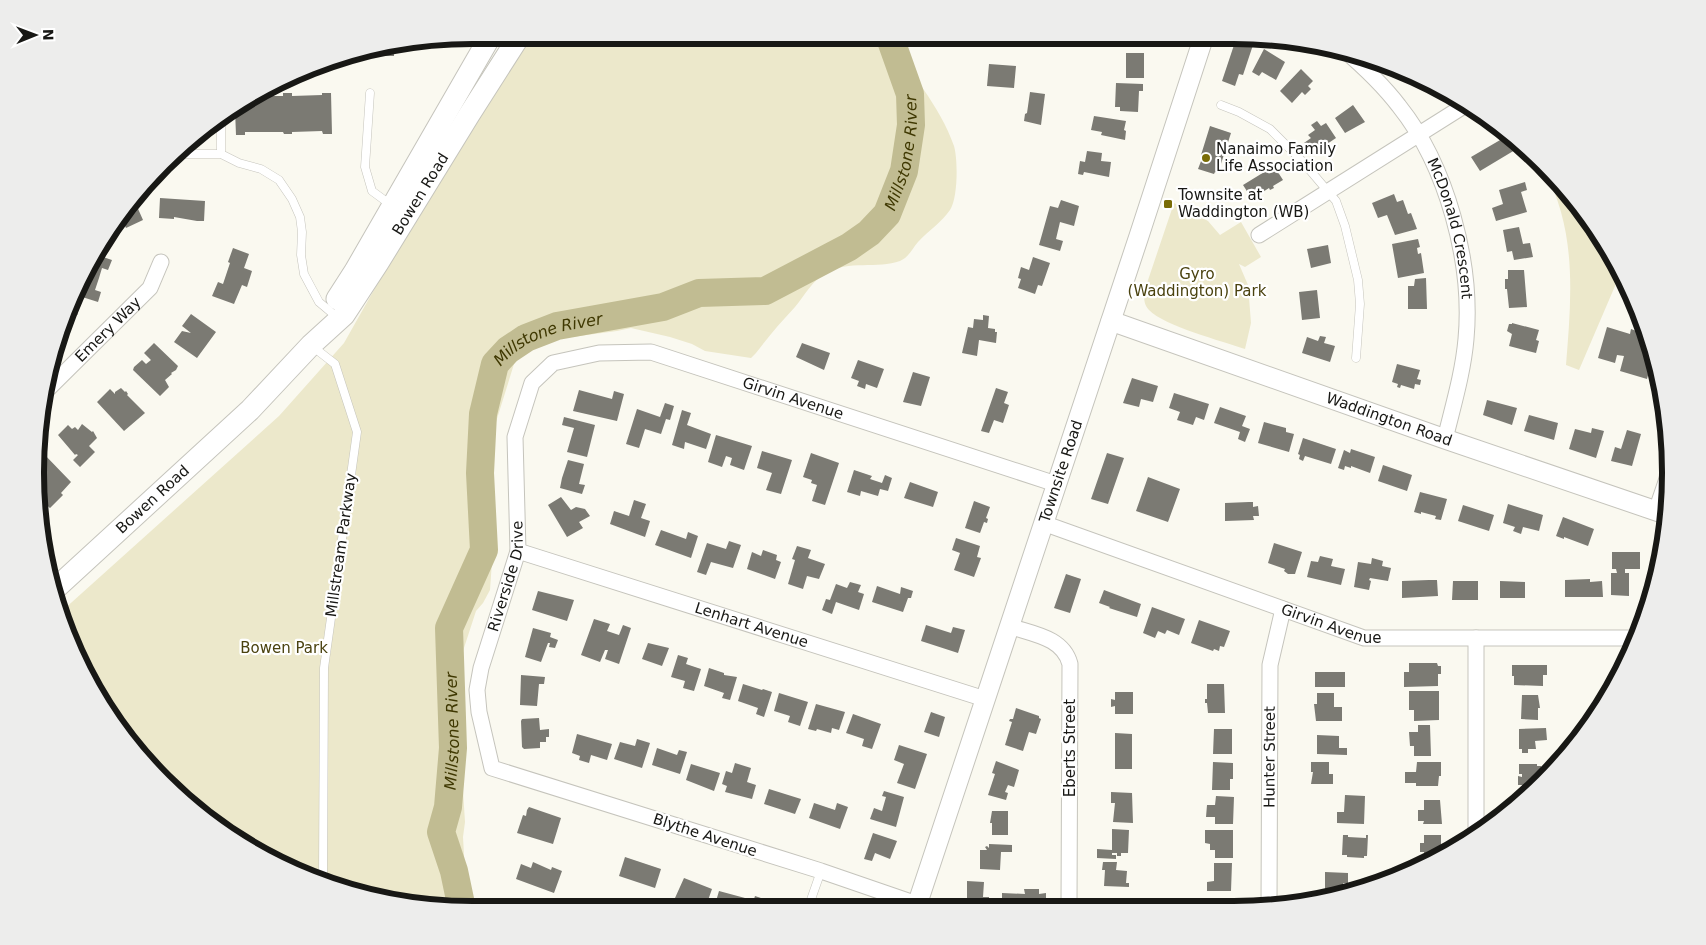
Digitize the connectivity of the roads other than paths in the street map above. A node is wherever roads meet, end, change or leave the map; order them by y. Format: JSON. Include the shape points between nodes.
{"nodes":[{"id":1,"x":486,"y":44,"type":"edge"},
{"id":2,"x":514,"y":44,"type":"edge"},
{"id":3,"x":1201,"y":44,"type":"edge"},
{"id":4,"x":1360,"y":63,"type":"edge"},
{"id":5,"x":370,"y":93,"type":"dead end"},
{"id":6,"x":1221,"y":105,"type":"dead end"},
{"id":7,"x":1460,"y":108,"type":"edge"},
{"id":8,"x":221,"y":125,"type":"edge"},
{"id":9,"x":1418,"y":134,"type":"junction"},
{"id":10,"x":186,"y":154,"type":"edge"},
{"id":11,"x":222,"y":154,"type":"junction"},
{"id":12,"x":1328,"y":191,"type":"junction"},
{"id":13,"x":400,"y":210,"type":"junction"},
{"id":14,"x":1259,"y":235,"type":"dead end"},
{"id":15,"x":162,"y":262,"type":"dead end"},
{"id":16,"x":334,"y":316,"type":"junction"},
{"id":17,"x":1111,"y":321,"type":"junction"},
{"id":18,"x":311,"y":345,"type":"junction"},
{"id":19,"x":1356,"y":358,"type":"dead end"},
{"id":20,"x":532,"y":383,"type":"joint"},
{"id":21,"x":53,"y":384,"type":"edge"},
{"id":22,"x":1445,"y":439,"type":"junction"},
{"id":23,"x":1056,"y":484,"type":"junction"},
{"id":24,"x":1660,"y":512,"type":"edge"},
{"id":25,"x":1043,"y":523,"type":"junction"},
{"id":26,"x":518,"y":551,"type":"junction"},
{"id":27,"x":59,"y":585,"type":"edge"},
{"id":28,"x":1283,"y":610,"type":"junction"},
{"id":29,"x":1009,"y":626,"type":"junction"},
{"id":30,"x":1476,"y":638,"type":"junction"},
{"id":31,"x":1630,"y":638,"type":"edge"},
{"id":32,"x":985,"y":700,"type":"junction"},
{"id":33,"x":492,"y":768,"type":"joint"},
{"id":34,"x":1476,"y":826,"type":"edge"},
{"id":35,"x":820,"y":871,"type":"junction"},
{"id":36,"x":324,"y":874,"type":"edge"},
{"id":37,"x":1269,"y":899,"type":"edge"},
{"id":38,"x":810,"y":901,"type":"edge"},
{"id":39,"x":903,"y":901,"type":"edge"},
{"id":40,"x":919,"y":901,"type":"edge"},
{"id":41,"x":1069,"y":901,"type":"edge"}],
"edges":[{"from":1,"to":13,"type":"main road","name":"Bowen Road"},
{"from":2,"to":13,"type":"main road","name":"Bowen Road","via":[[469,115]]},
{"from":3,"to":17,"type":"street","name":"Townsite Road"},
{"from":4,"to":9,"type":"street","name":"McDonald Crescent","via":[[1400,106]]},
{"from":5,"to":13,"type":"lane","via":[[365,167],[372,191]]},
{"from":6,"to":12,"type":"lane","via":[[1270,129]]},
{"from":7,"to":9,"type":"street"},
{"from":8,"to":11,"type":"lane"},
{"from":9,"to":12,"type":"street"},
{"from":9,"to":22,"type":"street","name":"McDonald Crescent","via":[[1456,224],[1468,299],[1462,369]]},
{"from":10,"to":11,"type":"lane"},
{"from":11,"to":16,"type":"lane","via":[[261,169],[279,180],[300,217],[304,274],[319,302]]},
{"from":12,"to":14,"type":"street"},
{"from":12,"to":19,"type":"lane","via":[[1336,201],[1358,280],[1360,304]]},
{"from":13,"to":16,"type":"main road","name":"Bowen Road","via":[[344,315]]},
{"from":15,"to":21,"type":"street","name":"Emery Way","via":[[150,288]]},
{"from":16,"to":18,"type":"main road","name":"Bowen Road"},
{"from":17,"to":22,"type":"street","name":"Waddington Road"},
{"from":17,"to":23,"type":"street","name":"Townsite Road"},
{"from":18,"to":27,"type":"main road","name":"Bowen Road","via":[[250,410]]},
{"from":18,"to":36,"type":"lane","name":"Millstream Parkway","via":[[335,364],[357,432],[324,668]]},
{"from":20,"to":23,"type":"street","name":"Girvin Avenue","via":[[553,363],[599,353],[651,352]]},
{"from":20,"to":26,"type":"street","name":"Riverside Drive","via":[[514,437]]},
{"from":22,"to":24,"type":"street","name":"Waddington Road"},
{"from":23,"to":25,"type":"street","name":"Townsite Road"},
{"from":25,"to":28,"type":"street","name":"Girvin Avenue"},
{"from":25,"to":29,"type":"street","name":"Townsite Road"},
{"from":26,"to":32,"type":"street","name":"Lenhart Avenue"},
{"from":26,"to":33,"type":"street","name":"Riverside Drive","via":[[481,668],[478,690],[479,712]]},
{"from":28,"to":30,"type":"street","name":"Girvin Avenue","via":[[1364,638]]},
{"from":28,"to":37,"type":"street","name":"Hunter Street","via":[[1270,665]]},
{"from":29,"to":32,"type":"street","name":"Townsite Road"},
{"from":29,"to":41,"type":"street","name":"Eberts Street","via":[[1054,642],[1065,651],[1070,664]]},
{"from":30,"to":31,"type":"street","name":"Girvin Avenue"},
{"from":30,"to":34,"type":"street"},
{"from":32,"to":40,"type":"street","name":"Townsite Road"},
{"from":33,"to":35,"type":"street","name":"Blythe Avenue"},
{"from":35,"to":38,"type":"lane"},
{"from":35,"to":39,"type":"street","name":"Blythe Avenue"}]}
